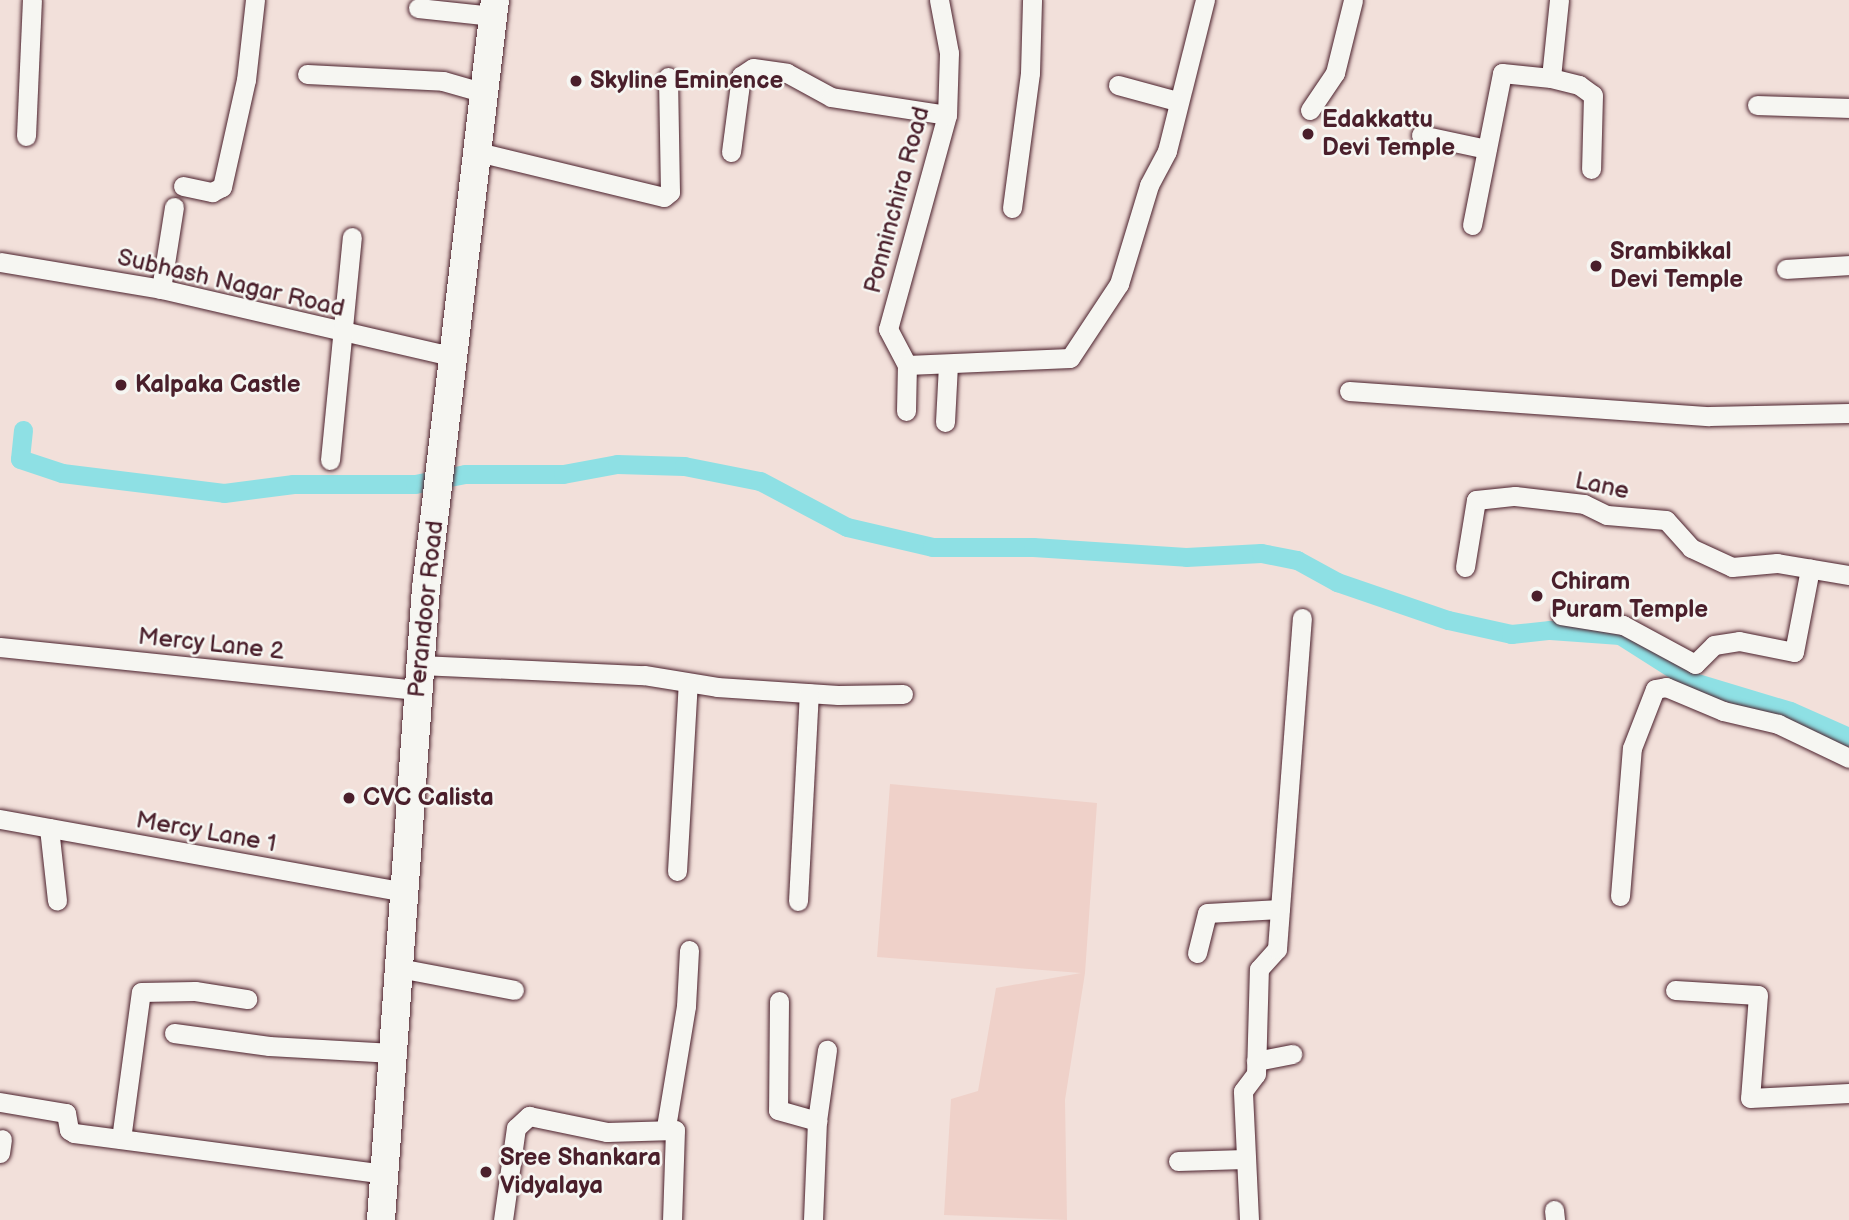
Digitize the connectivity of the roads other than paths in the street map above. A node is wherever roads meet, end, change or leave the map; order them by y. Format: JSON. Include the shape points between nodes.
{"nodes":[{"id":1,"x":33,"y":0,"type":"edge"},
{"id":2,"x":255,"y":0,"type":"edge"},
{"id":3,"x":939,"y":0,"type":"edge"},
{"id":4,"x":1031,"y":0,"type":"edge"},
{"id":5,"x":1205,"y":0,"type":"edge"},
{"id":6,"x":1353,"y":0,"type":"edge"},
{"id":7,"x":1559,"y":0,"type":"edge"},
{"id":8,"x":418,"y":8,"type":"dead end"},
{"id":9,"x":494,"y":8,"type":"edge"},
{"id":10,"x":307,"y":74,"type":"dead end"},
{"id":11,"x":668,"y":77,"type":"dead end"},
{"id":12,"x":1551,"y":78,"type":"junction"},
{"id":13,"x":1118,"y":85,"type":"dead end"},
{"id":14,"x":485,"y":93,"type":"junction"},
{"id":15,"x":1177,"y":101,"type":"junction"},
{"id":16,"x":1757,"y":105,"type":"dead end"},
{"id":17,"x":1849,"y":108,"type":"edge"},
{"id":18,"x":1310,"y":110,"type":"dead end"},
{"id":19,"x":947,"y":115,"type":"junction"},
{"id":20,"x":1421,"y":135,"type":"dead end"},
{"id":21,"x":26,"y":136,"type":"dead end"},
{"id":22,"x":1487,"y":149,"type":"junction"},
{"id":23,"x":478,"y":152,"type":"junction"},
{"id":24,"x":731,"y":152,"type":"dead end"},
{"id":25,"x":1591,"y":169,"type":"dead end"},
{"id":26,"x":183,"y":186,"type":"dead end"},
{"id":27,"x":174,"y":208,"type":"dead end"},
{"id":28,"x":1012,"y":208,"type":"dead end"},
{"id":29,"x":1472,"y":225,"type":"dead end"},
{"id":30,"x":352,"y":237,"type":"dead end"},
{"id":31,"x":0,"y":262,"type":"edge"},
{"id":32,"x":1849,"y":265,"type":"edge"},
{"id":33,"x":1786,"y":269,"type":"dead end"},
{"id":34,"x":161,"y":289,"type":"junction"},
{"id":35,"x":346,"y":335,"type":"junction"},
{"id":36,"x":451,"y":356,"type":"junction"},
{"id":37,"x":948,"y":363,"type":"junction"},
{"id":38,"x":907,"y":365,"type":"junction"},
{"id":39,"x":1349,"y":391,"type":"dead end"},
{"id":40,"x":906,"y":411,"type":"dead end"},
{"id":41,"x":1849,"y":413,"type":"edge"},
{"id":42,"x":945,"y":422,"type":"dead end"},
{"id":43,"x":330,"y":460,"type":"dead end"},
{"id":44,"x":1465,"y":567,"type":"dead end"},
{"id":45,"x":1811,"y":569,"type":"junction"},
{"id":46,"x":1849,"y":575,"type":"edge"},
{"id":47,"x":1561,"y":615,"type":"dead end"},
{"id":48,"x":1302,"y":618,"type":"dead end"},
{"id":49,"x":0,"y":647,"type":"edge"},
{"id":50,"x":419,"y":678,"type":"junction"},
{"id":51,"x":688,"y":682,"type":"junction"},
{"id":52,"x":809,"y":693,"type":"junction"},
{"id":53,"x":903,"y":694,"type":"dead end"},
{"id":54,"x":1849,"y":758,"type":"edge"},
{"id":55,"x":0,"y":818,"type":"edge"},
{"id":56,"x":49,"y":828,"type":"junction"},
{"id":57,"x":677,"y":871,"type":"dead end"},
{"id":58,"x":404,"y":892,"type":"junction"},
{"id":59,"x":1620,"y":896,"type":"dead end"},
{"id":60,"x":57,"y":901,"type":"dead end"},
{"id":61,"x":798,"y":901,"type":"dead end"},
{"id":62,"x":1280,"y":909,"type":"junction"},
{"id":63,"x":689,"y":950,"type":"dead end"},
{"id":64,"x":1197,"y":953,"type":"dead end"},
{"id":65,"x":399,"y":968,"type":"junction"},
{"id":66,"x":514,"y":990,"type":"dead end"},
{"id":67,"x":1675,"y":990,"type":"dead end"},
{"id":68,"x":247,"y":999,"type":"dead end"},
{"id":69,"x":779,"y":1001,"type":"dead end"},
{"id":70,"x":174,"y":1033,"type":"dead end"},
{"id":71,"x":827,"y":1050,"type":"dead end"},
{"id":72,"x":393,"y":1053,"type":"junction"},
{"id":73,"x":1292,"y":1054,"type":"dead end"},
{"id":74,"x":1256,"y":1061,"type":"junction"},
{"id":75,"x":1849,"y":1093,"type":"edge"},
{"id":76,"x":0,"y":1102,"type":"edge"},
{"id":77,"x":817,"y":1121,"type":"junction"},
{"id":78,"x":666,"y":1127,"type":"junction"},
{"id":79,"x":121,"y":1139,"type":"junction"},
{"id":80,"x":1245,"y":1159,"type":"junction"},
{"id":81,"x":1178,"y":1161,"type":"dead end"},
{"id":82,"x":384,"y":1174,"type":"junction"},
{"id":83,"x":381,"y":1220,"type":"edge"},
{"id":84,"x":503,"y":1220,"type":"edge"},
{"id":85,"x":673,"y":1220,"type":"edge"},
{"id":86,"x":813,"y":1220,"type":"edge"},
{"id":87,"x":1249,"y":1220,"type":"edge"}],
"edges":[{"from":1,"to":21,"type":"street"},
{"from":2,"to":26,"type":"street","via":[[246,80],[222,187],[212,192]]},
{"from":3,"to":19,"type":"street","name":"Ponninchira Road","via":[[949,53]]},
{"from":4,"to":28,"type":"street","via":[[1030,72]]},
{"from":5,"to":15,"type":"street"},
{"from":6,"to":18,"type":"street","via":[[1335,73]]},
{"from":7,"to":12,"type":"street"},
{"from":8,"to":9,"type":"street"},
{"from":9,"to":14,"type":"main road","name":"Perandoor Road"},
{"from":10,"to":14,"type":"street","via":[[443,81]]},
{"from":11,"to":23,"type":"street","via":[[670,191],[664,197]]},
{"from":12,"to":22,"type":"street","via":[[1502,73]]},
{"from":12,"to":25,"type":"street","via":[[1579,85],[1593,95]]},
{"from":13,"to":15,"type":"street"},
{"from":14,"to":23,"type":"main road","name":"Perandoor Road"},
{"from":15,"to":37,"type":"street","via":[[1167,151],[1145,195],[1119,285],[1070,358]]},
{"from":16,"to":17,"type":"street"},
{"from":19,"to":24,"type":"street","via":[[831,97],[787,73],[753,68],[741,76]]},
{"from":19,"to":38,"type":"street","name":"Ponninchira Road","via":[[888,329]]},
{"from":20,"to":22,"type":"street"},
{"from":22,"to":29,"type":"street"},
{"from":23,"to":36,"type":"main road","name":"Perandoor Road"},
{"from":27,"to":34,"type":"street"},
{"from":30,"to":35,"type":"street","via":[[344,296]]},
{"from":31,"to":34,"type":"street","name":"Subhash Nagar Road"},
{"from":32,"to":33,"type":"street"},
{"from":34,"to":35,"type":"street","name":"Subhash Nagar Road"},
{"from":35,"to":36,"type":"street","name":"Subhash Nagar Road"},
{"from":35,"to":43,"type":"street"},
{"from":36,"to":50,"type":"main road","name":"Perandoor Road"},
{"from":37,"to":38,"type":"street"},
{"from":37,"to":42,"type":"street"},
{"from":38,"to":40,"type":"street"},
{"from":39,"to":41,"type":"street","via":[[1709,416]]},
{"from":44,"to":45,"type":"street","name":"Lane","via":[[1476,500],[1515,496],[1584,504],[1607,515],[1666,520],[1691,548],[1731,566],[1777,563]]},
{"from":45,"to":46,"type":"street","name":"Lane"},
{"from":45,"to":47,"type":"street","via":[[1794,652],[1739,641],[1714,645],[1695,664],[1623,625]]},
{"from":48,"to":62,"type":"street"},
{"from":49,"to":50,"type":"street","name":"Mercy Lane 2"},
{"from":50,"to":51,"type":"street","name":"Mercy Lane 2","via":[[644,676]]},
{"from":50,"to":58,"type":"main road","name":"Perandoor Road"},
{"from":51,"to":52,"type":"street","name":"Mercy Lane 2"},
{"from":51,"to":57,"type":"street"},
{"from":52,"to":53,"type":"street","name":"Mercy Lane 2"},
{"from":52,"to":61,"type":"street"},
{"from":54,"to":59,"type":"street","via":[[1778,724],[1723,711],[1666,687],[1654,689],[1632,748]]},
{"from":55,"to":56,"type":"street","name":"Mercy Lane 1"},
{"from":56,"to":58,"type":"street","name":"Mercy Lane 1"},
{"from":56,"to":60,"type":"street"},
{"from":58,"to":65,"type":"main road","name":"Perandoor Road"},
{"from":62,"to":64,"type":"street","via":[[1208,913]]},
{"from":62,"to":74,"type":"street","via":[[1277,949],[1257,977]]},
{"from":63,"to":78,"type":"street","via":[[686,1006]]},
{"from":65,"to":66,"type":"street"},
{"from":65,"to":72,"type":"main road","name":"Perandoor Road"},
{"from":67,"to":75,"type":"street","via":[[1758,995],[1750,1098]]},
{"from":68,"to":79,"type":"street","via":[[195,991],[141,992]]},
{"from":69,"to":77,"type":"street","via":[[778,1110]]},
{"from":70,"to":72,"type":"street","via":[[269,1046]]},
{"from":71,"to":77,"type":"street"},
{"from":72,"to":82,"type":"main road","name":"Perandoor Road"},
{"from":73,"to":74,"type":"street"},
{"from":74,"to":80,"type":"street","via":[[1256,1074],[1243,1091]]},
{"from":76,"to":79,"type":"street","via":[[62,1112],[69,1130]]},
{"from":77,"to":86,"type":"street"},
{"from":78,"to":84,"type":"street","via":[[607,1132],[529,1116],[521,1119]]},
{"from":78,"to":85,"type":"street","via":[[675,1130],[677,1143]]},
{"from":79,"to":82,"type":"street"},
{"from":80,"to":81,"type":"street"},
{"from":80,"to":87,"type":"street"},
{"from":82,"to":83,"type":"main road","name":"Perandoor Road"}]}
